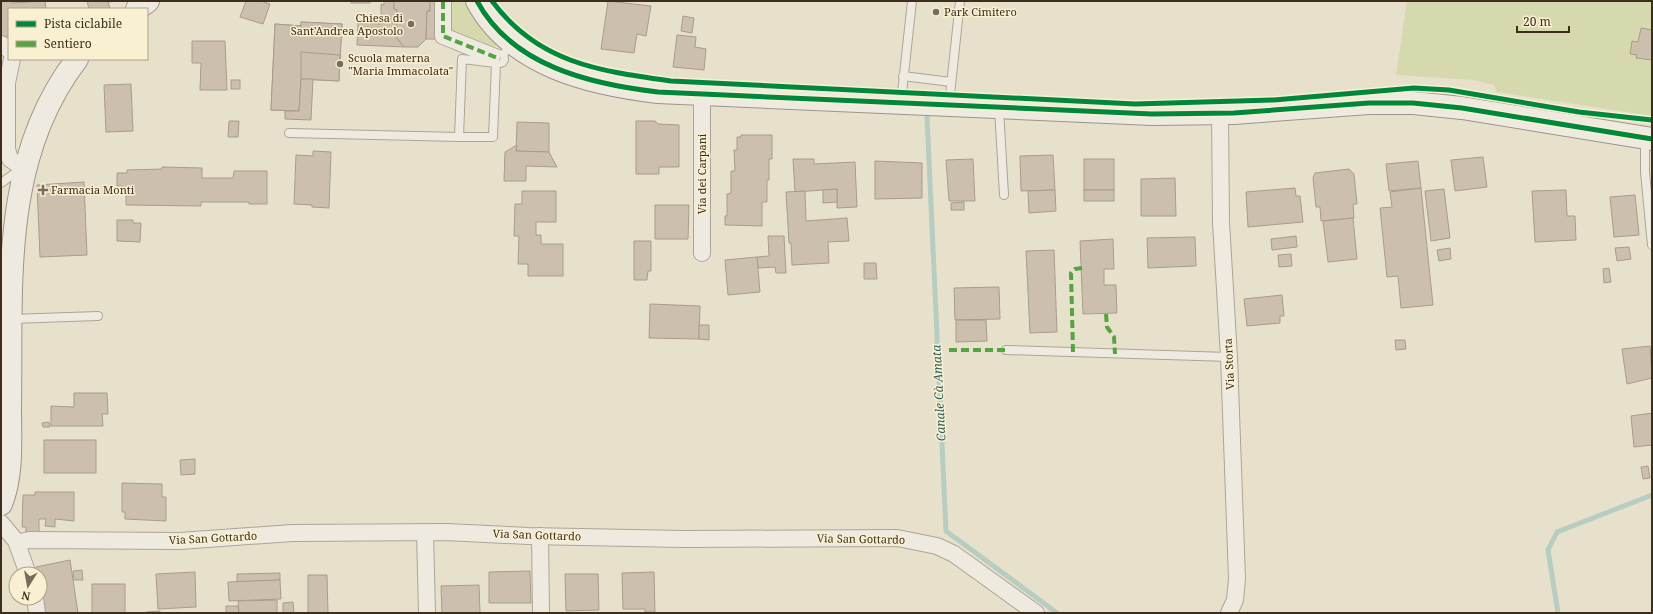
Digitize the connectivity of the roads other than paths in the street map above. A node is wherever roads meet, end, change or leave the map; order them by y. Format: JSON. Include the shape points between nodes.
{"nodes":[{"id":1,"x":148,"y":1,"type":"edge"},
{"id":2,"x":443,"y":1,"type":"edge"},
{"id":3,"x":477,"y":1,"type":"edge"},
{"id":4,"x":912,"y":1,"type":"edge"},
{"id":5,"x":960,"y":1,"type":"edge"},
{"id":6,"x":138,"y":8,"type":"edge"},
{"id":7,"x":503,"y":55,"type":"junction"},
{"id":8,"x":12,"y":60,"type":"edge"},
{"id":9,"x":76,"y":60,"type":"edge"},
{"id":10,"x":903,"y":76,"type":"junction"},
{"id":11,"x":951,"y":82,"type":"junction"},
{"id":12,"x":702,"y":95,"type":"junction"},
{"id":13,"x":901,"y":103,"type":"junction"},
{"id":14,"x":949,"y":105,"type":"junction"},
{"id":15,"x":998,"y":107,"type":"junction"},
{"id":16,"x":1220,"y":113,"type":"junction"},
{"id":17,"x":289,"y":133,"type":"dead end"},
{"id":18,"x":459,"y":137,"type":"junction"},
{"id":19,"x":1650,"y":138,"type":"edge"},
{"id":20,"x":13,"y":173,"type":"edge"},
{"id":21,"x":1004,"y":195,"type":"dead end"},
{"id":22,"x":1652,"y":245,"type":"edge"},
{"id":23,"x":702,"y":253,"type":"dead end"},
{"id":24,"x":98,"y":316,"type":"dead end"},
{"id":25,"x":10,"y":319,"type":"junction"},
{"id":26,"x":1006,"y":350,"type":"dead end"},
{"id":27,"x":1229,"y":357,"type":"junction"},
{"id":28,"x":1,"y":504,"type":"edge"},
{"id":29,"x":1,"y":523,"type":"edge"},
{"id":30,"x":425,"y":533,"type":"junction"},
{"id":31,"x":540,"y":536,"type":"junction"},
{"id":32,"x":17,"y":544,"type":"junction"},
{"id":33,"x":25,"y":566,"type":"edge"},
{"id":34,"x":427,"y":613,"type":"edge"},
{"id":35,"x":541,"y":613,"type":"edge"},
{"id":36,"x":1036,"y":613,"type":"edge"},
{"id":37,"x":1229,"y":613,"type":"edge"}],
"edges":[{"from":1,"to":6,"type":"street"},
{"from":2,"to":7,"type":"street","via":[[443,36]]},
{"from":3,"to":7,"type":"street"},
{"from":4,"to":10,"type":"lane"},
{"from":5,"to":11,"type":"lane"},
{"from":7,"to":12,"type":"street","via":[[543,62],[581,77],[650,91]]},
{"from":7,"to":18,"type":"lane","via":[[493,137]]},
{"from":7,"to":18,"type":"lane","via":[[462,59]]},
{"from":8,"to":20,"type":"street","via":[[7,83],[6,144]]},
{"from":9,"to":20,"type":"street","via":[[44,105]]},
{"from":10,"to":11,"type":"lane"},
{"from":10,"to":13,"type":"lane"},
{"from":11,"to":14,"type":"lane"},
{"from":12,"to":13,"type":"street"},
{"from":12,"to":23,"type":"street","name":"Via dei Carpani"},
{"from":13,"to":14,"type":"street"},
{"from":14,"to":15,"type":"street"},
{"from":15,"to":16,"type":"street","via":[[1152,114]]},
{"from":15,"to":21,"type":"lane"},
{"from":16,"to":19,"type":"street","via":[[1369,103],[1424,103]]},
{"from":16,"to":27,"type":"street","name":"Via Storta","via":[[1221,222]]},
{"from":17,"to":18,"type":"lane"},
{"from":19,"to":22,"type":"lane","via":[[1645,172]]},
{"from":20,"to":25,"type":"street","via":[[7,257]]},
{"from":24,"to":25,"type":"lane"},
{"from":25,"to":28,"type":"street","via":[[9,445],[6,483]]},
{"from":26,"to":27,"type":"lane"},
{"from":27,"to":37,"type":"street","name":"Via Storta","via":[[1238,586]]},
{"from":29,"to":32,"type":"street"},
{"from":30,"to":31,"type":"street","name":"Via San Gottardo"},
{"from":30,"to":32,"type":"street","name":"Via San Gottardo","via":[[292,533],[180,541],[29,540]]},
{"from":30,"to":34,"type":"street"},
{"from":31,"to":35,"type":"street"},
{"from":31,"to":36,"type":"street","name":"Via San Gottardo","via":[[909,540],[937,546],[954,554]]},
{"from":32,"to":33,"type":"street"}]}
